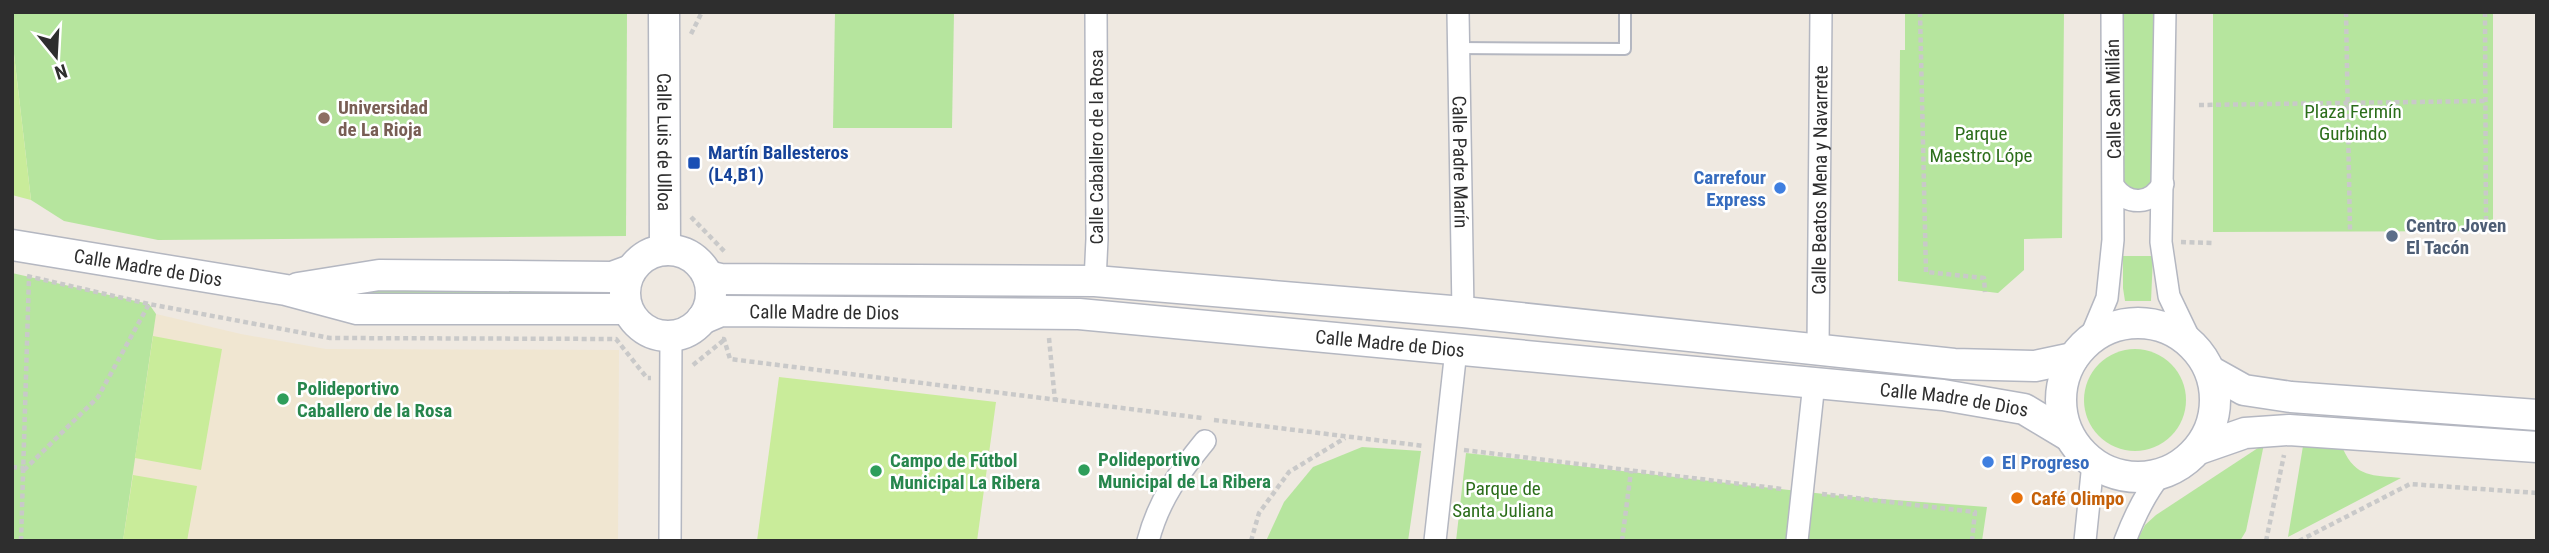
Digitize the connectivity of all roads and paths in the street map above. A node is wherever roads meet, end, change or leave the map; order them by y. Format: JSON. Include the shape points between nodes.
{"nodes":[{"id":1,"x":1096,"y":12,"type":"edge"},
{"id":2,"x":1458,"y":12,"type":"edge"},
{"id":3,"x":1625,"y":12,"type":"edge"},
{"id":4,"x":1821,"y":12,"type":"edge"},
{"id":5,"x":1920,"y":12,"type":"edge"},
{"id":6,"x":2112,"y":12,"type":"edge"},
{"id":7,"x":2165,"y":12,"type":"edge"},
{"id":8,"x":2346,"y":12,"type":"edge"},
{"id":9,"x":2485,"y":12,"type":"edge"},
{"id":10,"x":666,"y":19,"type":"edge"},
{"id":11,"x":1458,"y":48,"type":"junction"},
{"id":12,"x":2485,"y":101,"type":"junction"},
{"id":13,"x":2348,"y":103,"type":"junction"},
{"id":14,"x":2199,"y":105,"type":"dead end"},
{"id":15,"x":2163,"y":184,"type":"junction"},
{"id":16,"x":2114,"y":187,"type":"junction"},
{"id":17,"x":2486,"y":230,"type":"dead end"},
{"id":18,"x":2350,"y":231,"type":"dead end"},
{"id":19,"x":2161,"y":242,"type":"junction"},
{"id":20,"x":2212,"y":243,"type":"dead end"},
{"id":21,"x":12,"y":245,"type":"edge"},
{"id":22,"x":665,"y":250,"type":"junction"},
{"id":23,"x":631,"y":270,"type":"junction"},
{"id":24,"x":29,"y":276,"type":"dead end"},
{"id":25,"x":708,"y":276,"type":"junction"},
{"id":26,"x":1094,"y":281,"type":"junction"},
{"id":27,"x":286,"y":290,"type":"junction"},
{"id":28,"x":1985,"y":292,"type":"dead end"},
{"id":29,"x":149,"y":304,"type":"dead end"},
{"id":30,"x":627,"y":309,"type":"junction"},
{"id":31,"x":1045,"y":313,"type":"junction"},
{"id":32,"x":1463,"y":313,"type":"junction"},
{"id":33,"x":687,"y":329,"type":"junction"},
{"id":34,"x":2192,"y":344,"type":"junction"},
{"id":35,"x":1818,"y":348,"type":"junction"},
{"id":36,"x":2081,"y":349,"type":"junction"},
{"id":37,"x":1456,"y":350,"type":"junction"},
{"id":38,"x":2210,"y":371,"type":"junction"},
{"id":39,"x":1814,"y":383,"type":"junction"},
{"id":40,"x":1055,"y":401,"type":"junction"},
{"id":41,"x":2537,"y":415,"type":"edge"},
{"id":42,"x":2289,"y":430,"type":"junction"},
{"id":43,"x":2069,"y":436,"type":"junction"},
{"id":44,"x":1345,"y":438,"type":"junction"},
{"id":45,"x":1205,"y":441,"type":"dead end"},
{"id":46,"x":2537,"y":447,"type":"edge"},
{"id":47,"x":1446,"y":448,"type":"junction"},
{"id":48,"x":2199,"y":449,"type":"junction"},
{"id":49,"x":2093,"y":463,"type":"junction"},
{"id":50,"x":12,"y":467,"type":"edge"},
{"id":51,"x":24,"y":469,"type":"junction"},
{"id":52,"x":1631,"y":471,"type":"junction"},
{"id":53,"x":2161,"y":474,"type":"junction"},
{"id":54,"x":1803,"y":491,"type":"junction"},
{"id":55,"x":2537,"y":493,"type":"edge"},
{"id":56,"x":21,"y":541,"type":"edge"},
{"id":57,"x":670,"y":541,"type":"edge"},
{"id":58,"x":1148,"y":541,"type":"edge"},
{"id":59,"x":1251,"y":541,"type":"edge"},
{"id":60,"x":1435,"y":541,"type":"edge"},
{"id":61,"x":1622,"y":541,"type":"edge"},
{"id":62,"x":1797,"y":541,"type":"edge"},
{"id":63,"x":1972,"y":541,"type":"edge"},
{"id":64,"x":2085,"y":541,"type":"edge"},
{"id":65,"x":2125,"y":541,"type":"edge"},
{"id":66,"x":2266,"y":541,"type":"edge"},
{"id":67,"x":2299,"y":541,"type":"edge"}],
"edges":[{"from":1,"to":26,"type":"street","name":"Calle Caballero de la Rosa"},
{"from":2,"to":11,"type":"street","name":"Calle Padre Marín"},
{"from":3,"to":11,"type":"lane","via":[[1625,49]]},
{"from":4,"to":35,"type":"street","name":"Calle Beatos Mena y Navarrete"},
{"from":5,"to":28,"type":"path","via":[[1926,272],[1984,278]]},
{"from":6,"to":16,"type":"street","name":"Calle San Millán"},
{"from":7,"to":15,"type":"street"},
{"from":8,"to":13,"type":"path"},
{"from":9,"to":12,"type":"path"},
{"from":10,"to":22,"type":"main road","name":"Calle Luis de Ulloa"},
{"from":11,"to":32,"type":"street","name":"Calle Padre Marín"},
{"from":12,"to":13,"type":"path"},
{"from":12,"to":17,"type":"path"},
{"from":13,"to":14,"type":"path"},
{"from":13,"to":18,"type":"path"},
{"from":15,"to":16,"type":"street","name":"Calle San Millán","via":[[2152,196],[2135,201]]},
{"from":15,"to":19,"type":"street"},
{"from":16,"to":36,"type":"street","name":"Calle San Millán","via":[[2107,298]]},
{"from":19,"to":20,"type":"path"},
{"from":19,"to":34,"type":"street","via":[[2169,296]]},
{"from":21,"to":27,"type":"main road","name":"Calle Madre de Dios"},
{"from":22,"to":23,"type":"main road","via":[[646,256]]},
{"from":22,"to":25,"type":"main road","via":[[682,252],[698,262]]},
{"from":23,"to":27,"type":"main road","name":"Calle Madre de Dios","via":[[612,277],[379,275]]},
{"from":23,"to":30,"type":"main road","via":[[625,282]]},
{"from":24,"to":51,"type":"path"},
{"from":25,"to":26,"type":"main road","name":"Calle Madre de Dios"},
{"from":25,"to":33,"type":"main road","via":[[709,306]]},
{"from":26,"to":32,"type":"main road","name":"Calle Madre de Dios"},
{"from":27,"to":30,"type":"main road","name":"Calle Madre de Dios","via":[[357,309]]},
{"from":29,"to":51,"type":"path","via":[[98,397]]},
{"from":30,"to":33,"type":"main road","via":[[649,332]]},
{"from":31,"to":33,"type":"main road","name":"Calle Madre de Dios","via":[[721,311]]},
{"from":31,"to":37,"type":"main road","name":"Calle Madre de Dios"},
{"from":31,"to":40,"type":"path"},
{"from":32,"to":35,"type":"main road","name":"Calle Madre de Dios"},
{"from":33,"to":40,"type":"path","via":[[724,339],[730,359]]},
{"from":33,"to":57,"type":"street"},
{"from":34,"to":36,"type":"main road","via":[[2170,329],[2143,323],[2116,326]]},
{"from":34,"to":38,"type":"main road"},
{"from":35,"to":36,"type":"main road","name":"Calle Madre de Dios","via":[[1990,366],[2035,366]]},
{"from":36,"to":43,"type":"main road","via":[[2061,395]]},
{"from":37,"to":39,"type":"main road","name":"Calle Madre de Dios"},
{"from":37,"to":47,"type":"street"},
{"from":38,"to":41,"type":"main road","via":[[2244,390],[2291,397]]},
{"from":38,"to":48,"type":"main road","via":[[2215,411]]},
{"from":39,"to":43,"type":"main road","name":"Calle Madre de Dios","via":[[1942,395],[2024,409]]},
{"from":39,"to":54,"type":"street"},
{"from":40,"to":44,"type":"path"},
{"from":42,"to":46,"type":"main road"},
{"from":42,"to":48,"type":"main road","via":[[2245,433]]},
{"from":42,"to":66,"type":"path"},
{"from":43,"to":49,"type":"main road"},
{"from":44,"to":47,"type":"path"},
{"from":44,"to":59,"type":"path","via":[[1289,472],[1259,513]]},
{"from":45,"to":58,"type":"street","via":[[1174,480]]},
{"from":47,"to":52,"type":"path"},
{"from":47,"to":60,"type":"street"},
{"from":48,"to":53,"type":"main road"},
{"from":49,"to":53,"type":"main road","via":[[2133,477]]},
{"from":49,"to":64,"type":"street"},
{"from":50,"to":51,"type":"path"},
{"from":51,"to":56,"type":"path"},
{"from":52,"to":54,"type":"path"},
{"from":52,"to":61,"type":"path"},
{"from":53,"to":65,"type":"street"},
{"from":54,"to":62,"type":"street"},
{"from":54,"to":63,"type":"path","via":[[1975,512]]},
{"from":55,"to":67,"type":"path","via":[[2410,484]]}]}
